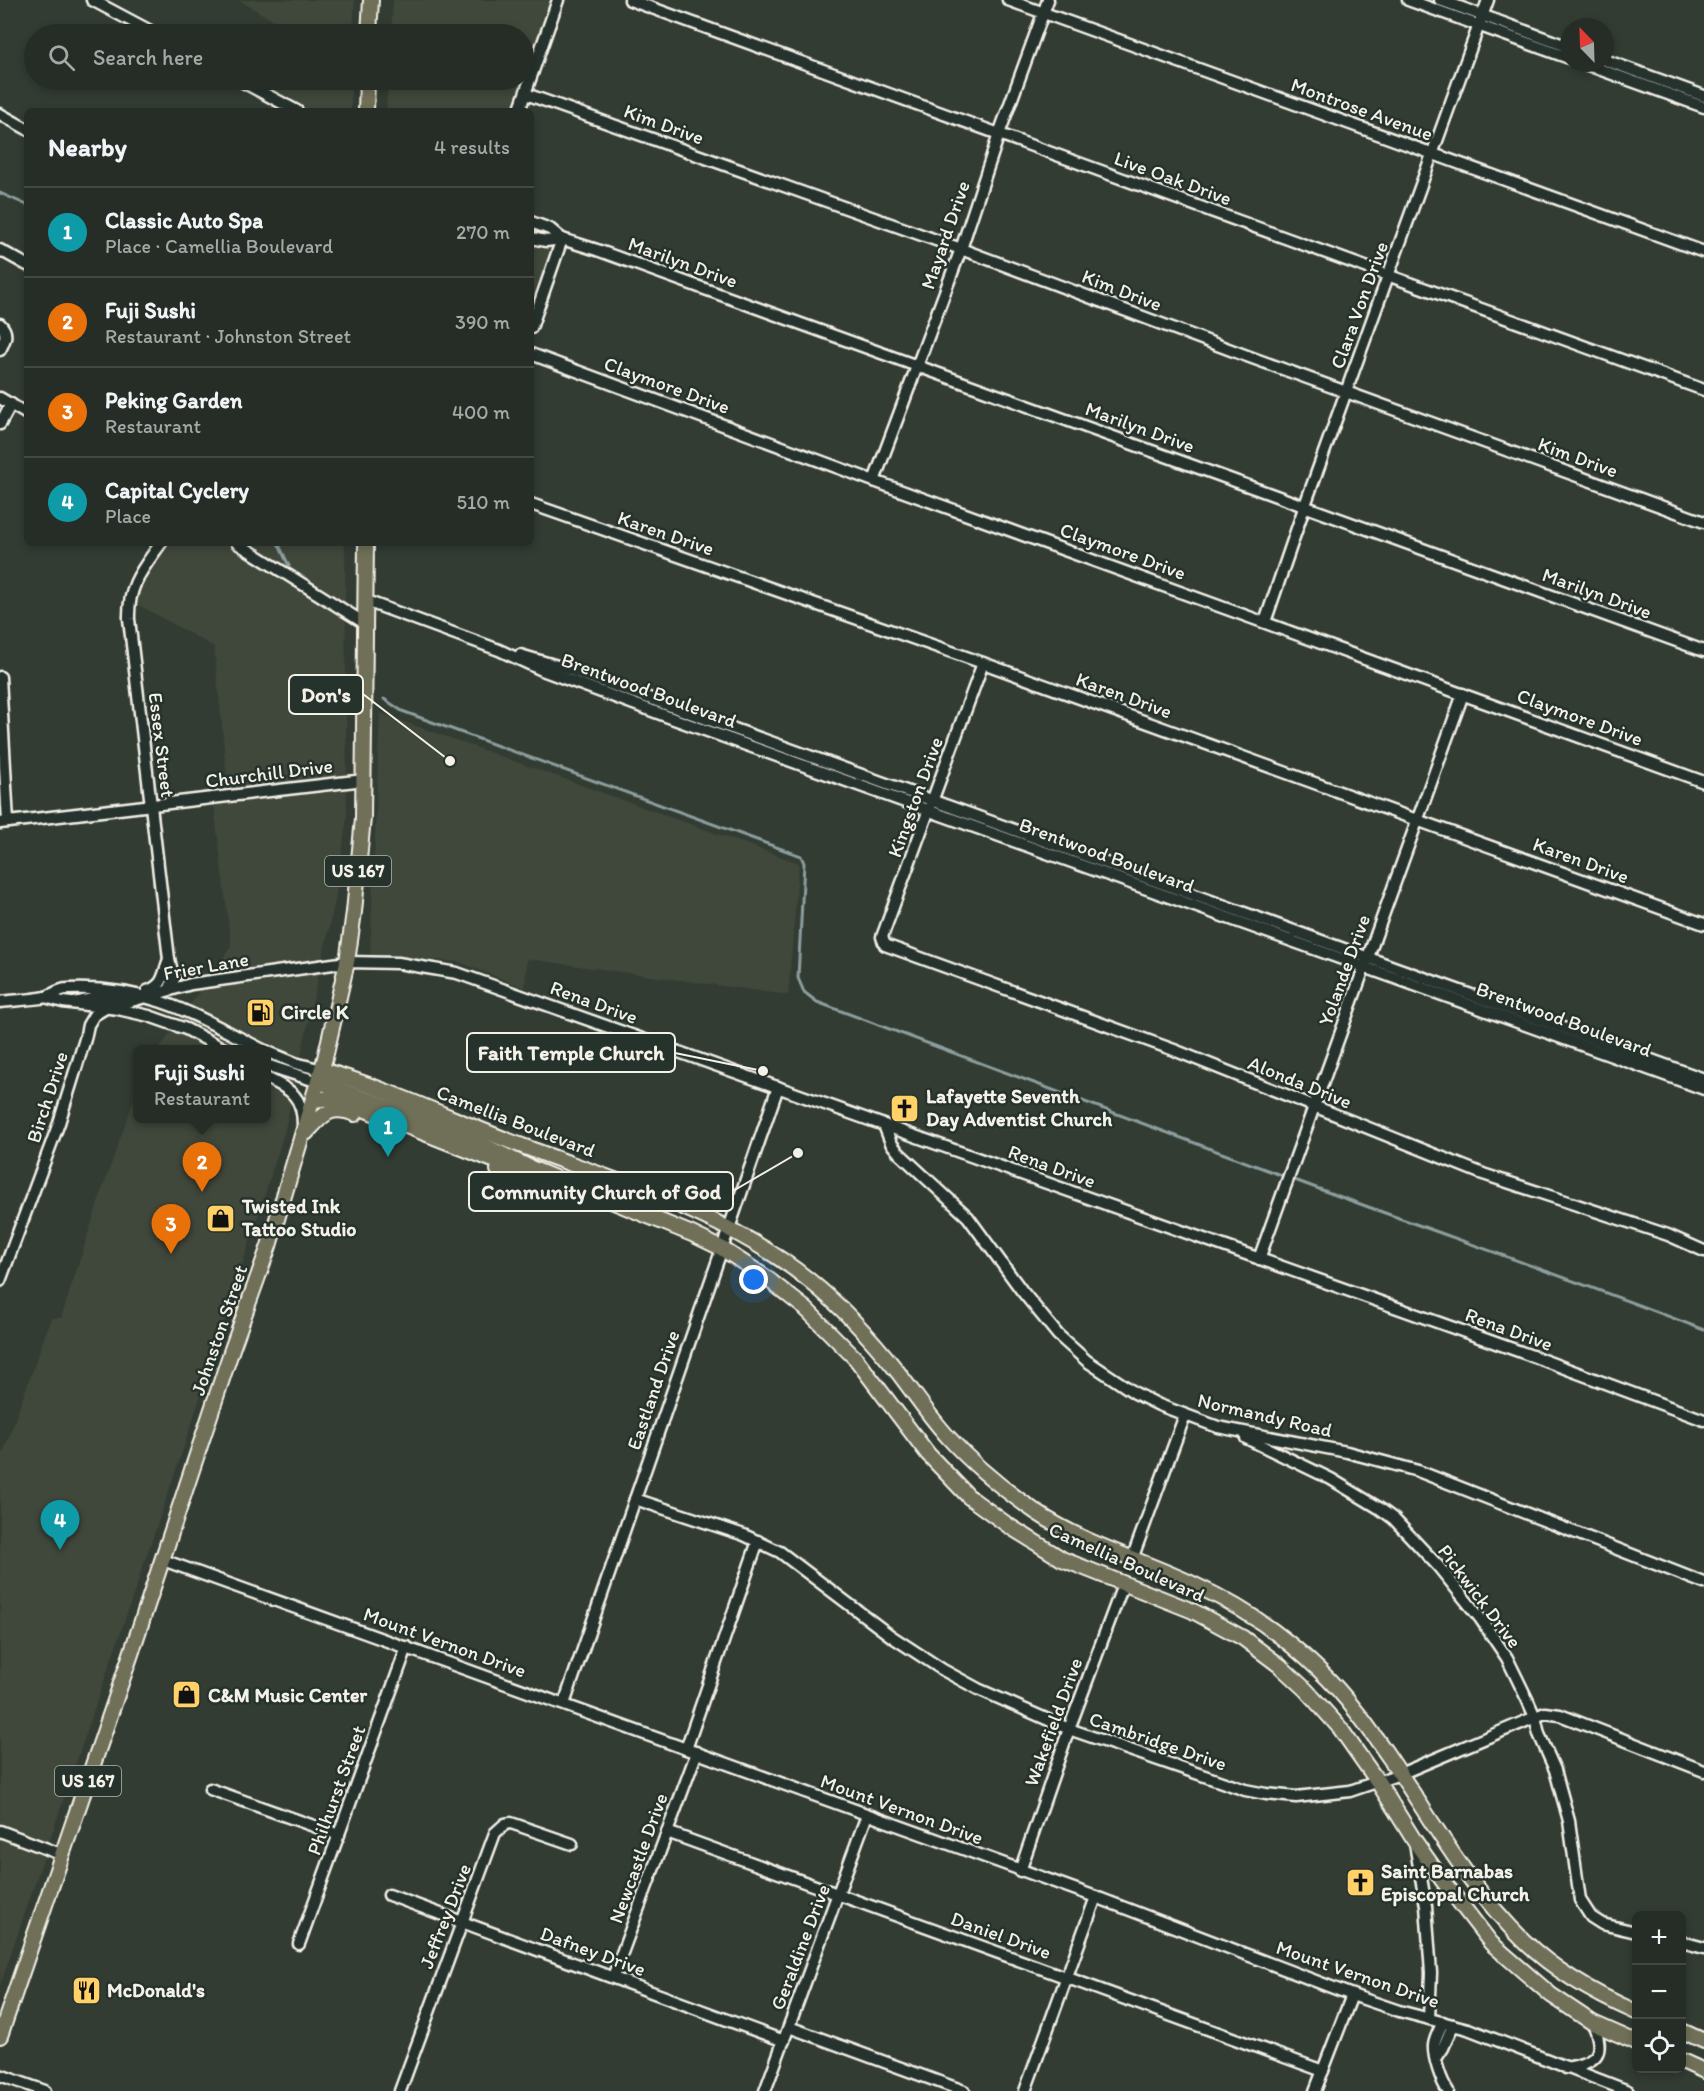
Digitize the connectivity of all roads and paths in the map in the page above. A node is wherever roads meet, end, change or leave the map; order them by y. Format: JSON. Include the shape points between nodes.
{"nodes":[{"id":1,"x":92,"y":0,"type":"edge"},
{"id":2,"x":371,"y":0,"type":"edge"},
{"id":3,"x":558,"y":0,"type":"edge"},
{"id":4,"x":630,"y":0,"type":"edge"},
{"id":5,"x":1008,"y":0,"type":"edge"},
{"id":6,"x":1048,"y":0,"type":"edge"},
{"id":7,"x":1408,"y":0,"type":"edge"},
{"id":8,"x":1440,"y":0,"type":"edge"},
{"id":9,"x":1488,"y":0,"type":"edge"},
{"id":10,"x":1043,"y":13,"type":"junction"},
{"id":11,"x":1480,"y":20,"type":"junction"},
{"id":12,"x":137,"y":24,"type":"edge"},
{"id":13,"x":370,"y":24,"type":"edge"},
{"id":14,"x":1560,"y":44,"type":"edge"},
{"id":15,"x":1560,"y":54,"type":"edge"},
{"id":16,"x":1614,"y":64,"type":"edge"},
{"id":17,"x":534,"y":70,"type":"edge"},
{"id":18,"x":1612,"y":72,"type":"edge"},
{"id":19,"x":258,"y":90,"type":"edge"},
{"id":20,"x":367,"y":90,"type":"edge"},
{"id":21,"x":527,"y":90,"type":"edge"},
{"id":22,"x":526,"y":94,"type":"junction"},
{"id":23,"x":1701,"y":101,"type":"edge"},
{"id":24,"x":291,"y":108,"type":"edge"},
{"id":25,"x":366,"y":108,"type":"edge"},
{"id":26,"x":520,"y":108,"type":"edge"},
{"id":27,"x":0,"y":114,"type":"edge"},
{"id":28,"x":24,"y":127,"type":"edge"},
{"id":29,"x":999,"y":134,"type":"junction"},
{"id":30,"x":1432,"y":154,"type":"junction"},
{"id":31,"x":534,"y":223,"type":"edge"},
{"id":32,"x":534,"y":238,"type":"edge"},
{"id":33,"x":562,"y":239,"type":"junction"},
{"id":34,"x":961,"y":249,"type":"junction"},
{"id":35,"x":0,"y":250,"type":"edge"},
{"id":36,"x":1704,"y":252,"type":"edge"},
{"id":37,"x":24,"y":263,"type":"edge"},
{"id":38,"x":1389,"y":275,"type":"junction"},
{"id":39,"x":534,"y":319,"type":"edge"},
{"id":40,"x":0,"y":324,"type":"edge"},
{"id":41,"x":0,"y":350,"type":"edge"},
{"id":42,"x":534,"y":355,"type":"edge"},
{"id":43,"x":916,"y":366,"type":"junction"},
{"id":44,"x":1704,"y":390,"type":"edge"},
{"id":45,"x":1347,"y":391,"type":"junction"},
{"id":46,"x":0,"y":398,"type":"edge"},
{"id":47,"x":11,"y":404,"type":"junction"},
{"id":48,"x":24,"y":412,"type":"edge"},
{"id":49,"x":0,"y":424,"type":"edge"},
{"id":50,"x":874,"y":481,"type":"junction"},
{"id":51,"x":534,"y":505,"type":"edge"},
{"id":52,"x":1305,"y":505,"type":"junction"},
{"id":53,"x":1704,"y":522,"type":"edge"},
{"id":54,"x":159,"y":546,"type":"edge"},
{"id":55,"x":242,"y":546,"type":"edge"},
{"id":56,"x":366,"y":546,"type":"edge"},
{"id":57,"x":366,"y":601,"type":"junction"},
{"id":58,"x":1265,"y":622,"type":"junction"},
{"id":59,"x":366,"y":624,"type":"junction"},
{"id":60,"x":1704,"y":651,"type":"edge"},
{"id":61,"x":983,"y":663,"type":"junction"},
{"id":62,"x":0,"y":677,"type":"edge"},
{"id":63,"x":1463,"y":694,"type":"junction"},
{"id":64,"x":364,"y":780,"type":"junction"},
{"id":65,"x":1703,"y":780,"type":"edge"},
{"id":66,"x":152,"y":805,"type":"junction"},
{"id":67,"x":931,"y":805,"type":"junction"},
{"id":68,"x":1417,"y":821,"type":"junction"},
{"id":69,"x":4,"y":823,"type":"edge"},
{"id":70,"x":1704,"y":924,"type":"edge"},
{"id":71,"x":884,"y":943,"type":"joint"},
{"id":72,"x":169,"y":959,"type":"junction"},
{"id":73,"x":347,"y":962,"type":"junction"},
{"id":74,"x":1366,"y":962,"type":"junction"},
{"id":75,"x":169,"y":990,"type":"junction"},
{"id":76,"x":134,"y":994,"type":"junction"},
{"id":77,"x":147,"y":996,"type":"junction"},
{"id":78,"x":45,"y":997,"type":"junction"},
{"id":79,"x":0,"y":1002,"type":"edge"},
{"id":80,"x":74,"y":1003,"type":"junction"},
{"id":81,"x":107,"y":1007,"type":"junction"},
{"id":82,"x":88,"y":1024,"type":"junction"},
{"id":83,"x":216,"y":1045,"type":"edge"},
{"id":84,"x":255,"y":1045,"type":"edge"},
{"id":85,"x":271,"y":1053,"type":"edge"},
{"id":86,"x":271,"y":1066,"type":"edge"},
{"id":87,"x":321,"y":1076,"type":"junction"},
{"id":88,"x":1704,"y":1079,"type":"edge"},
{"id":89,"x":271,"y":1080,"type":"edge"},
{"id":90,"x":778,"y":1087,"type":"junction"},
{"id":91,"x":1704,"y":1089,"type":"edge"},
{"id":92,"x":313,"y":1100,"type":"junction"},
{"id":93,"x":1315,"y":1107,"type":"junction"},
{"id":94,"x":884,"y":1125,"type":"junction"},
{"id":95,"x":303,"y":1137,"type":"junction"},
{"id":96,"x":533,"y":1169,"type":"junction"},
{"id":97,"x":637,"y":1189,"type":"junction"},
{"id":98,"x":584,"y":1191,"type":"junction"},
{"id":99,"x":728,"y":1228,"type":"junction"},
{"id":100,"x":721,"y":1248,"type":"junction"},
{"id":101,"x":1704,"y":1251,"type":"edge"},
{"id":102,"x":1259,"y":1259,"type":"junction"},
{"id":103,"x":0,"y":1281,"type":"edge"},
{"id":104,"x":1185,"y":1415,"type":"junction"},
{"id":105,"x":1704,"y":1420,"type":"edge"},
{"id":106,"x":1227,"y":1429,"type":"junction"},
{"id":107,"x":635,"y":1499,"type":"junction"},
{"id":108,"x":758,"y":1541,"type":"junction"},
{"id":109,"x":1132,"y":1558,"type":"junction"},
{"id":110,"x":163,"y":1560,"type":"junction"},
{"id":111,"x":1704,"y":1583,"type":"edge"},
{"id":112,"x":1123,"y":1585,"type":"junction"},
{"id":113,"x":406,"y":1647,"type":"junction"},
{"id":114,"x":564,"y":1704,"type":"junction"},
{"id":115,"x":1535,"y":1717,"type":"junction"},
{"id":116,"x":1068,"y":1729,"type":"junction"},
{"id":117,"x":691,"y":1750,"type":"junction"},
{"id":118,"x":1704,"y":1771,"type":"edge"},
{"id":119,"x":1400,"y":1774,"type":"junction"},
{"id":120,"x":1378,"y":1782,"type":"junction"},
{"id":121,"x":210,"y":1789,"type":"dead end"},
{"id":122,"x":867,"y":1815,"type":"junction"},
{"id":123,"x":0,"y":1832,"type":"edge"},
{"id":124,"x":667,"y":1832,"type":"junction"},
{"id":125,"x":339,"y":1834,"type":"junction"},
{"id":126,"x":1414,"y":1840,"type":"junction"},
{"id":127,"x":572,"y":1844,"type":"dead end"},
{"id":128,"x":63,"y":1855,"type":"junction"},
{"id":129,"x":1020,"y":1871,"type":"junction"},
{"id":130,"x":839,"y":1894,"type":"junction"},
{"id":131,"x":389,"y":1895,"type":"dead end"},
{"id":132,"x":1096,"y":1897,"type":"junction"},
{"id":133,"x":462,"y":1922,"type":"junction"},
{"id":134,"x":1632,"y":1931,"type":"edge"},
{"id":135,"x":1686,"y":1943,"type":"edge"},
{"id":136,"x":299,"y":1944,"type":"dead end"},
{"id":137,"x":1704,"y":1947,"type":"edge"},
{"id":138,"x":613,"y":1977,"type":"junction"},
{"id":139,"x":1066,"y":1978,"type":"junction"},
{"id":140,"x":1352,"y":1995,"type":"junction"},
{"id":141,"x":1632,"y":2010,"type":"edge"},
{"id":142,"x":1429,"y":2019,"type":"junction"},
{"id":143,"x":1593,"y":2023,"type":"junction"},
{"id":144,"x":1448,"y":2024,"type":"junction"},
{"id":145,"x":789,"y":2027,"type":"junction"},
{"id":146,"x":1686,"y":2033,"type":"edge"},
{"id":147,"x":0,"y":2036,"type":"edge"},
{"id":148,"x":1632,"y":2040,"type":"edge"},
{"id":149,"x":784,"y":2041,"type":"junction"},
{"id":150,"x":1704,"y":2041,"type":"edge"},
{"id":151,"x":1686,"y":2063,"type":"edge"},
{"id":152,"x":1565,"y":2068,"type":"junction"},
{"id":153,"x":1323,"y":2071,"type":"junction"},
{"id":154,"x":1704,"y":2071,"type":"edge"},
{"id":155,"x":0,"y":2075,"type":"edge"},
{"id":156,"x":402,"y":2090,"type":"edge"},
{"id":157,"x":45,"y":2091,"type":"edge"},
{"id":158,"x":765,"y":2091,"type":"edge"},
{"id":159,"x":964,"y":2091,"type":"edge"},
{"id":160,"x":1025,"y":2091,"type":"edge"},
{"id":161,"x":1315,"y":2091,"type":"edge"},
{"id":162,"x":1448,"y":2091,"type":"edge"},
{"id":163,"x":1628,"y":2091,"type":"edge"}],
"edges":[{"from":1,"to":12,"type":"street"},
{"from":2,"to":13,"type":"main road"},
{"from":3,"to":17,"type":"street"},
{"from":4,"to":29,"type":"street","name":"Live Oak Drive"},
{"from":5,"to":10,"type":"street","name":"Montrose Avenue"},
{"from":6,"to":10,"type":"street","name":"Mayard Drive"},
{"from":7,"to":11,"type":"street"},
{"from":8,"to":11,"type":"street"},
{"from":9,"to":11,"type":"street","name":"Clara Von Drive"},
{"from":10,"to":29,"type":"street","name":"Mayard Drive"},
{"from":10,"to":30,"type":"street","name":"Montrose Avenue"},
{"from":11,"to":14,"type":"street"},
{"from":11,"to":15,"type":"street"},
{"from":11,"to":30,"type":"street","name":"Clara Von Drive"},
{"from":16,"to":23,"type":"street"},
{"from":18,"to":23,"type":"street"},
{"from":19,"to":24,"type":"street"},
{"from":20,"to":25,"type":"main road"},
{"from":21,"to":22,"type":"street"},
{"from":22,"to":26,"type":"street"},
{"from":22,"to":34,"type":"street","name":"Kim Drive"},
{"from":27,"to":28,"type":"street"},
{"from":29,"to":34,"type":"street","name":"Mayard Drive"},
{"from":29,"to":38,"type":"street","name":"Live Oak Drive"},
{"from":30,"to":36,"type":"street","name":"Montrose Avenue"},
{"from":30,"to":38,"type":"street","name":"Clara Von Drive"},
{"from":31,"to":33,"type":"street","name":"Marilyn Drive"},
{"from":32,"to":33,"type":"street","name":"Marilyn Drive"},
{"from":33,"to":39,"type":"street"},
{"from":33,"to":43,"type":"street","name":"Marilyn Drive"},
{"from":34,"to":43,"type":"street","name":"Mayard Drive"},
{"from":34,"to":45,"type":"street","name":"Kim Drive"},
{"from":35,"to":37,"type":"street"},
{"from":38,"to":44,"type":"street","name":"Live Oak Drive"},
{"from":38,"to":45,"type":"street","name":"Clara Von Drive"},
{"from":40,"to":41,"type":"street","via":[[6,339]]},
{"from":42,"to":50,"type":"street","name":"Claymore Drive"},
{"from":43,"to":50,"type":"street","name":"Mayard Drive"},
{"from":43,"to":52,"type":"street","name":"Marilyn Drive"},
{"from":45,"to":52,"type":"street","name":"Clara Von Drive"},
{"from":45,"to":53,"type":"street","name":"Kim Drive"},
{"from":46,"to":47,"type":"street"},
{"from":47,"to":48,"type":"street"},
{"from":47,"to":49,"type":"street"},
{"from":50,"to":58,"type":"street","name":"Claymore Drive"},
{"from":51,"to":61,"type":"street","name":"Karen Drive"},
{"from":52,"to":58,"type":"street","name":"Clara Von Drive"},
{"from":52,"to":60,"type":"street","name":"Marilyn Drive"},
{"from":54,"to":66,"type":"street","name":"Essex Street","via":[[131,589],[129,603]]},
{"from":55,"to":59,"type":"street"},
{"from":56,"to":57,"type":"main road","name":"Johnston Street","number":"US 167"},
{"from":57,"to":59,"type":"main road","name":"Johnston Street","number":"US 167"},
{"from":57,"to":67,"type":"street","name":"Brentwood Boulevard","via":[[542,670]]},
{"from":58,"to":63,"type":"street","name":"Claymore Drive"},
{"from":59,"to":64,"type":"main road","name":"Johnston Street","number":"US 167"},
{"from":61,"to":67,"type":"street","name":"Kingston Drive"},
{"from":61,"to":68,"type":"street","name":"Karen Drive"},
{"from":62,"to":69,"type":"street"},
{"from":63,"to":65,"type":"street","name":"Claymore Drive"},
{"from":63,"to":68,"type":"street","name":"Yolande Drive"},
{"from":64,"to":66,"type":"street","name":"Churchill Drive"},
{"from":64,"to":73,"type":"main road","name":"Johnston Street","number":"US 167"},
{"from":66,"to":69,"type":"street","name":"Churchill Drive"},
{"from":66,"to":72,"type":"street","name":"Essex Street"},
{"from":67,"to":71,"type":"street","name":"Kingston Drive","via":[[882,937]]},
{"from":67,"to":74,"type":"street","name":"Brentwood Boulevard"},
{"from":68,"to":70,"type":"street","name":"Karen Drive"},
{"from":68,"to":74,"type":"street","name":"Yolande Drive"},
{"from":71,"to":93,"type":"street","name":"Alonda Drive","via":[[1174,1050]]},
{"from":72,"to":75,"type":"street","name":"Essex Street","via":[[174,979]]},
{"from":72,"to":76,"type":"street","name":"Essex Street","via":[[161,983]]},
{"from":73,"to":75,"type":"street","name":"Frier Lane"},
{"from":73,"to":87,"type":"main road","name":"Johnston Street","number":"US 167"},
{"from":73,"to":90,"type":"street","name":"Rena Drive","via":[[398,963],[458,973]]},
{"from":74,"to":88,"type":"street","name":"Brentwood Boulevard"},
{"from":74,"to":91,"type":"street","name":"Brentwood Boulevard"},
{"from":74,"to":93,"type":"street","name":"Yolande Drive"},
{"from":75,"to":77,"type":"street","name":"Frier Lane"},
{"from":76,"to":77,"type":"street"},
{"from":76,"to":78,"type":"street","via":[[64,989]]},
{"from":77,"to":80,"type":"street","name":"Frier Lane","via":[[128,1002],[95,998]]},
{"from":77,"to":84,"type":"street"},
{"from":78,"to":79,"type":"street"},
{"from":78,"to":80,"type":"street"},
{"from":80,"to":81,"type":"street"},
{"from":80,"to":82,"type":"street"},
{"from":81,"to":82,"type":"street"},
{"from":81,"to":83,"type":"street","via":[[169,1022]]},
{"from":82,"to":103,"type":"street","name":"Birch Drive","via":[[59,1122]]},
{"from":85,"to":87,"type":"street"},
{"from":86,"to":87,"type":"street"},
{"from":87,"to":92,"type":"main road","name":"Johnston Street","number":"US 167"},
{"from":87,"to":96,"type":"main road","name":"Camellia Boulevard"},
{"from":87,"to":97,"type":"main road","name":"Camellia Boulevard","via":[[367,1084]]},
{"from":89,"to":95,"type":"street","via":[[292,1091],[298,1099]]},
{"from":90,"to":94,"type":"street","name":"Rena Drive"},
{"from":90,"to":99,"type":"street","name":"Eastland Drive"},
{"from":92,"to":95,"type":"main road","name":"Johnston Street","number":"US 167"},
{"from":92,"to":96,"type":"main road","via":[[337,1100],[508,1166]]},
{"from":93,"to":101,"type":"street","name":"Alonda Drive","via":[[1483,1174],[1668,1235]]},
{"from":93,"to":102,"type":"street","name":"Yolande Drive"},
{"from":94,"to":102,"type":"street","name":"Rena Drive"},
{"from":94,"to":104,"type":"street","name":"Normandy Road","via":[[899,1153],[968,1217],[1065,1342],[1113,1379]]},
{"from":95,"to":98,"type":"main road","via":[[322,1115],[343,1110],[481,1164],[546,1185]]},
{"from":95,"to":110,"type":"main road","name":"Johnston Street","number":"US 167"},
{"from":96,"to":97,"type":"main road","via":[[558,1168],[612,1188]]},
{"from":96,"to":98,"type":"main road","name":"Camellia Boulevard"},
{"from":97,"to":99,"type":"main road","name":"Camellia Boulevard"},
{"from":98,"to":100,"type":"main road","name":"Camellia Boulevard"},
{"from":99,"to":100,"type":"street","name":"Eastland Drive"},
{"from":99,"to":109,"type":"main road","name":"Camellia Boulevard","via":[[802,1275],[859,1326],[947,1436],[1004,1489],[1063,1528]]},
{"from":100,"to":107,"type":"street","name":"Eastland Drive"},
{"from":100,"to":112,"type":"main road","name":"Camellia Boulevard","via":[[783,1290],[830,1331],[928,1454],[969,1497],[1062,1559]]},
{"from":102,"to":105,"type":"street","name":"Rena Drive"},
{"from":104,"to":106,"type":"street","name":"Normandy Road"},
{"from":104,"to":109,"type":"street"},
{"from":106,"to":111,"type":"street","name":"Normandy Road","via":[[1347,1452],[1418,1471]]},
{"from":106,"to":115,"type":"street","name":"Pickwick Drive","via":[[1331,1479],[1394,1519],[1480,1618],[1507,1658]]},
{"from":107,"to":108,"type":"street","name":"Cambridge Drive"},
{"from":107,"to":114,"type":"street","name":"Eastland Drive"},
{"from":108,"to":116,"type":"street","name":"Cambridge Drive","via":[[780,1552],[943,1670]]},
{"from":108,"to":117,"type":"street","name":"Newcastle Drive"},
{"from":109,"to":119,"type":"main road","name":"Camellia Boulevard","via":[[1194,1584],[1269,1626],[1335,1685]]},
{"from":110,"to":113,"type":"street","name":"Mount Vernon Drive"},
{"from":110,"to":128,"type":"main road","name":"Johnston Street","number":"US 167"},
{"from":112,"to":116,"type":"street","name":"Wakefield Drive"},
{"from":112,"to":120,"type":"main road","name":"Camellia Boulevard","via":[[1193,1611],[1258,1648],[1322,1707]]},
{"from":113,"to":114,"type":"street","name":"Mount Vernon Drive"},
{"from":113,"to":125,"type":"street","name":"Philhurst Street"},
{"from":114,"to":117,"type":"street","name":"Mount Vernon Drive"},
{"from":115,"to":118,"type":"street","name":"Cambridge Drive","via":[[1560,1714]]},
{"from":115,"to":119,"type":"street","name":"Cambridge Drive"},
{"from":115,"to":134,"type":"street","name":"Pickwick Drive","via":[[1569,1821],[1580,1900],[1591,1917],[1602,1924]]},
{"from":116,"to":120,"type":"street","name":"Cambridge Drive","via":[[1219,1782],[1266,1794],[1321,1795]]},
{"from":116,"to":129,"type":"street","name":"Wakefield Drive"},
{"from":117,"to":122,"type":"street","name":"Mount Vernon Drive"},
{"from":117,"to":124,"type":"street","name":"Newcastle Drive"},
{"from":119,"to":120,"type":"street","name":"Cambridge Drive"},
{"from":119,"to":141,"type":"main road","name":"Camellia Boulevard","via":[[1478,1889],[1526,1944],[1570,1977]]},
{"from":120,"to":126,"type":"main road","name":"Camellia Boulevard"},
{"from":121,"to":125,"type":"street"},
{"from":122,"to":129,"type":"street","name":"Mount Vernon Drive"},
{"from":122,"to":130,"type":"street","name":"Geraldine Drive"},
{"from":123,"to":128,"type":"street"},
{"from":124,"to":130,"type":"street","name":"Daniel Drive"},
{"from":124,"to":138,"type":"street","name":"Newcastle Drive"},
{"from":125,"to":136,"type":"street","name":"Philhurst Street"},
{"from":126,"to":142,"type":"street","via":[[1426,1906],[1431,1973]]},
{"from":126,"to":143,"type":"main road","name":"Camellia Boulevard","via":[[1491,1943],[1551,1995]]},
{"from":127,"to":133,"type":"street","name":"Jeffrey Drive","via":[[511,1823],[499,1828]]},
{"from":128,"to":147,"type":"main road","name":"Johnston Street","number":"US 167"},
{"from":129,"to":132,"type":"street","name":"Mount Vernon Drive"},
{"from":130,"to":139,"type":"street","name":"Daniel Drive"},
{"from":130,"to":145,"type":"street","name":"Geraldine Drive"},
{"from":131,"to":133,"type":"street","name":"Dafney Drive"},
{"from":132,"to":139,"type":"street"},
{"from":132,"to":140,"type":"street","name":"Mount Vernon Drive"},
{"from":133,"to":138,"type":"street","name":"Dafney Drive"},
{"from":133,"to":156,"type":"street","name":"Jeffrey Drive"},
{"from":135,"to":137,"type":"street"},
{"from":138,"to":149,"type":"street","name":"Dafney Drive"},
{"from":139,"to":153,"type":"street","name":"Daniel Drive"},
{"from":139,"to":160,"type":"street"},
{"from":140,"to":142,"type":"street","name":"Mount Vernon Drive"},
{"from":140,"to":153,"type":"street"},
{"from":142,"to":144,"type":"street","name":"Mount Vernon Drive"},
{"from":143,"to":148,"type":"main road","name":"Camellia Boulevard"},
{"from":143,"to":152,"type":"street","via":[[1600,2040],[1594,2059],[1585,2065]]},
{"from":144,"to":152,"type":"street","name":"Mount Vernon Drive"},
{"from":144,"to":162,"type":"street","via":[[1434,2045]]},
{"from":145,"to":149,"type":"street","name":"Geraldine Drive"},
{"from":145,"to":159,"type":"street"},
{"from":146,"to":150,"type":"main road"},
{"from":149,"to":158,"type":"street","name":"Geraldine Drive"},
{"from":151,"to":154,"type":"main road"},
{"from":152,"to":163,"type":"street","name":"Mount Vernon Drive"},
{"from":153,"to":161,"type":"street"},
{"from":155,"to":157,"type":"street"}]}
